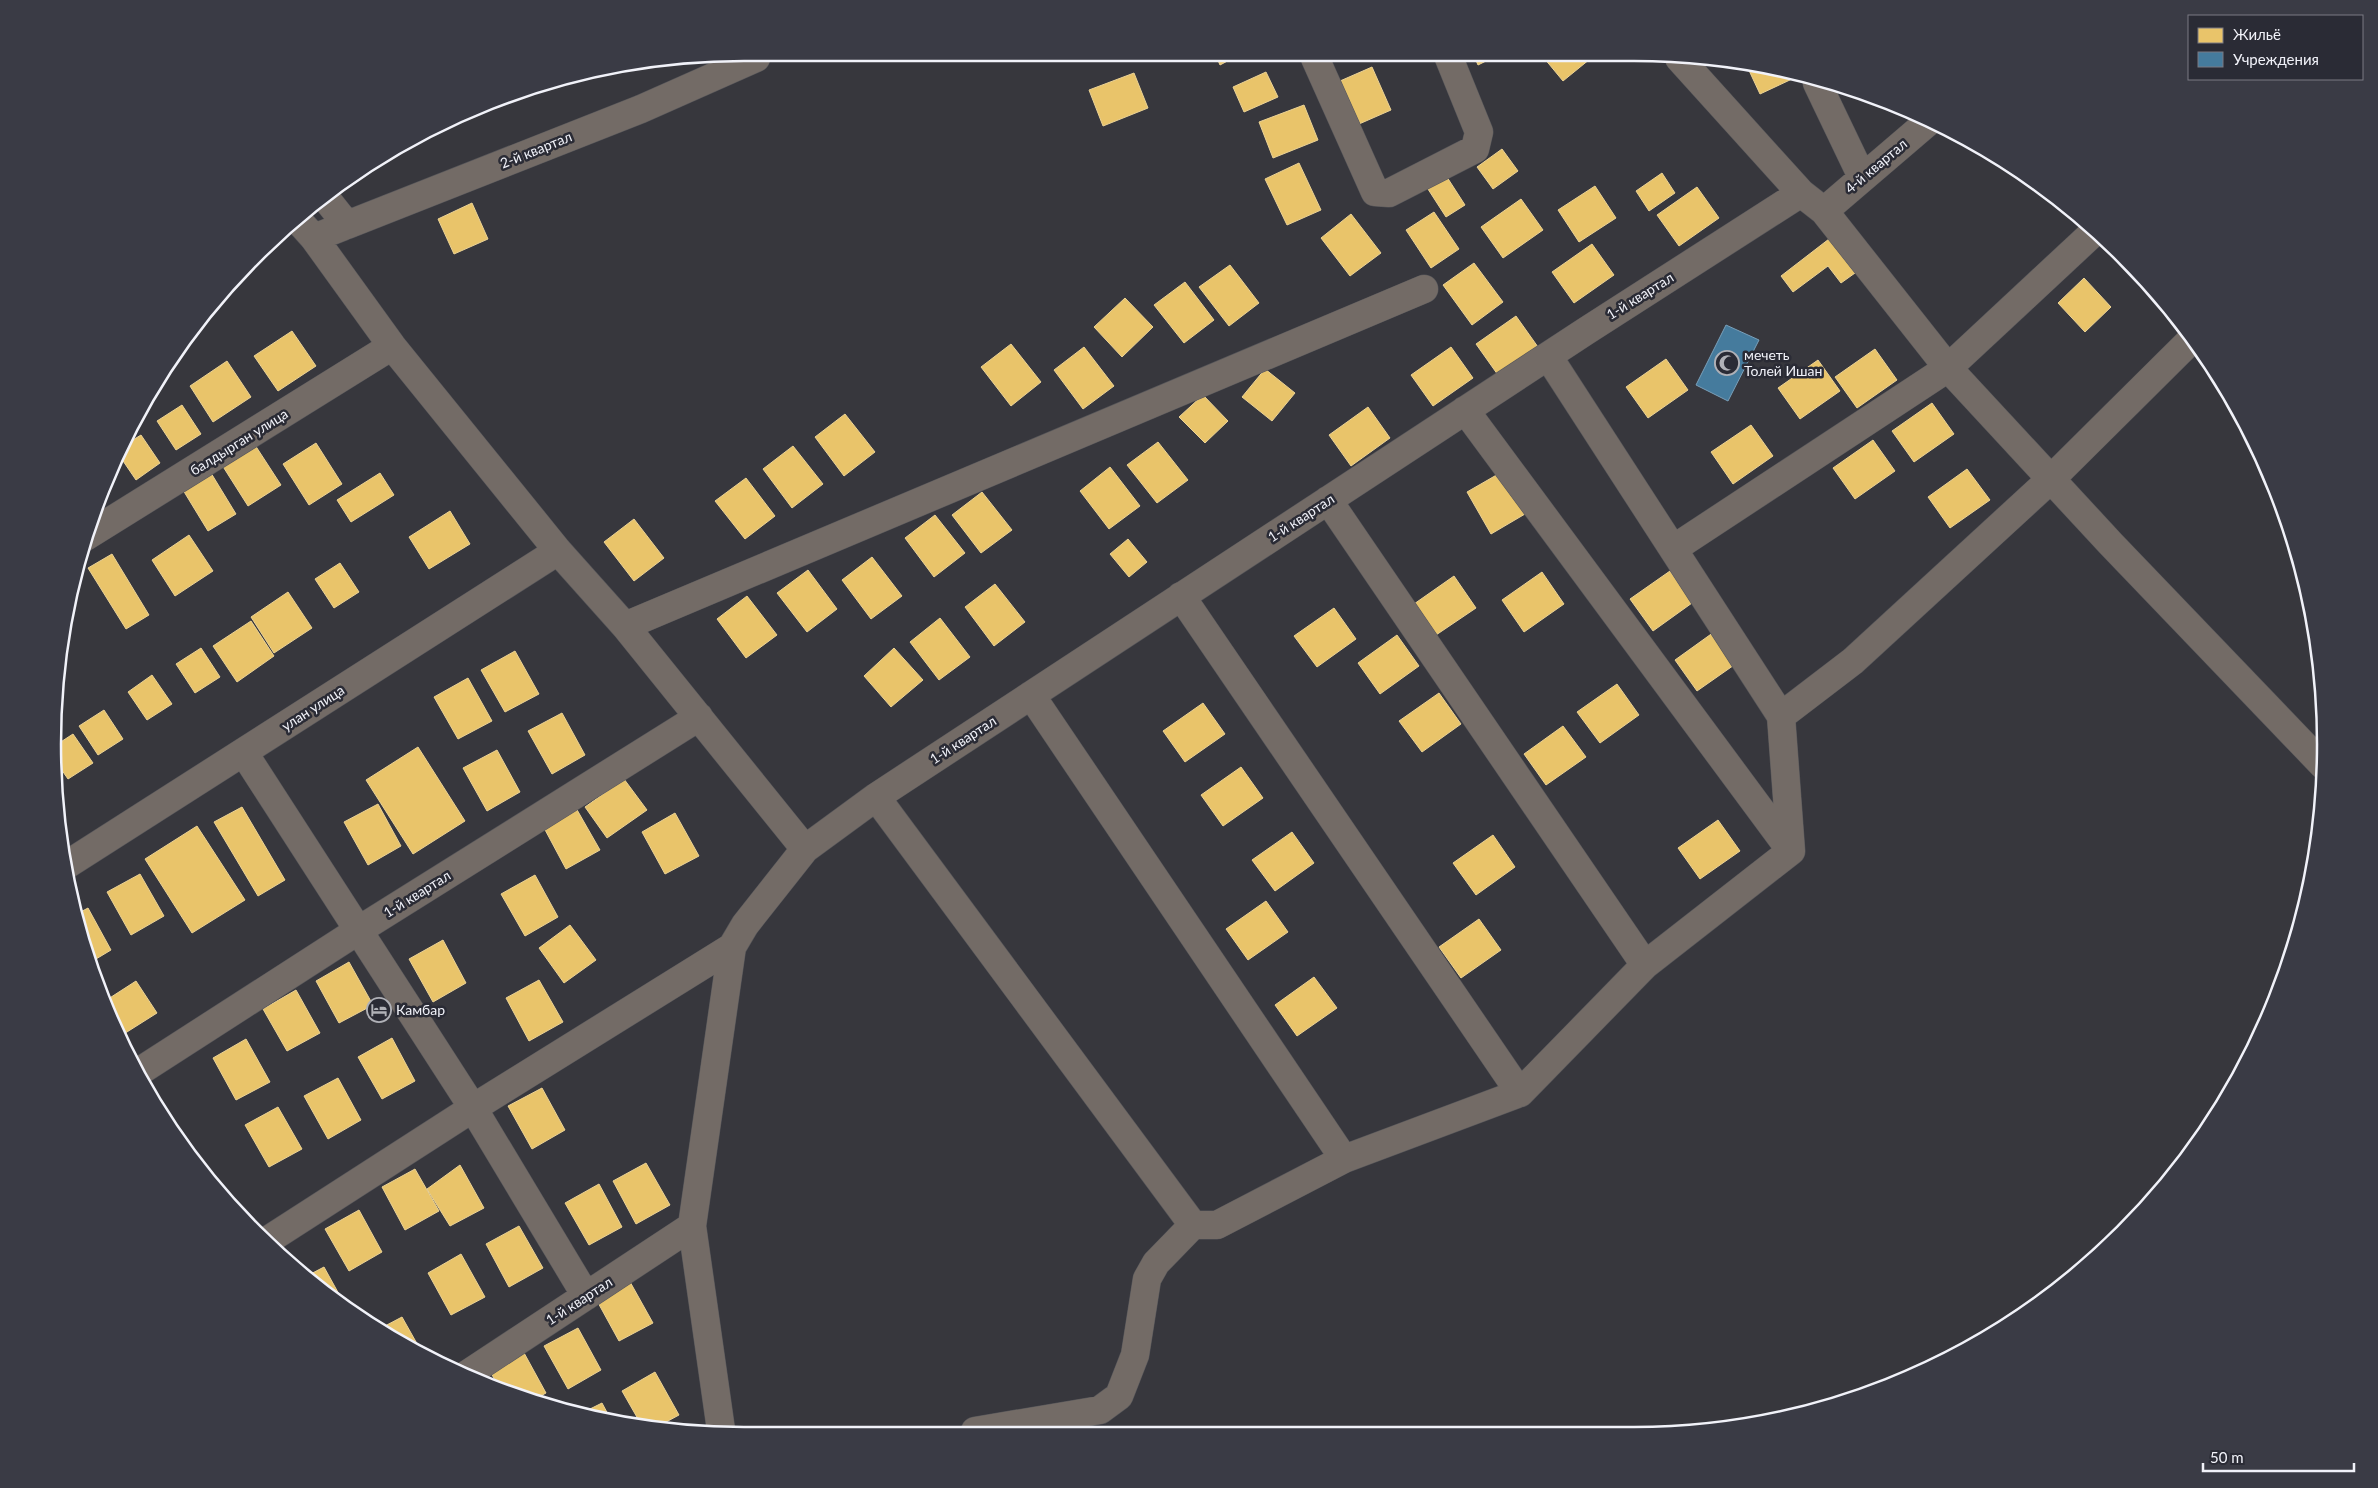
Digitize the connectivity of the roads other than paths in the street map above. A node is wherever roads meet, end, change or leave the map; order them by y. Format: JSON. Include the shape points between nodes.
{"nodes":[{"id":1,"x":749,"y":61,"type":"edge"},
{"id":2,"x":1316,"y":61,"type":"edge"},
{"id":3,"x":1450,"y":61,"type":"edge"},
{"id":4,"x":1684,"y":63,"type":"edge"},
{"id":5,"x":1819,"y":87,"type":"edge"},
{"id":6,"x":1923,"y":126,"type":"edge"},
{"id":7,"x":1862,"y":176,"type":"junction"},
{"id":8,"x":1801,"y":193,"type":"junction"},
{"id":9,"x":328,"y":202,"type":"edge"},
{"id":10,"x":1824,"y":211,"type":"junction"},
{"id":11,"x":302,"y":224,"type":"edge"},
{"id":12,"x":347,"y":225,"type":"junction"},
{"id":13,"x":2090,"y":236,"type":"edge"},
{"id":14,"x":314,"y":238,"type":"junction"},
{"id":15,"x":1424,"y":289,"type":"dead end"},
{"id":16,"x":2187,"y":344,"type":"edge"},
{"id":17,"x":392,"y":346,"type":"junction"},
{"id":18,"x":1548,"y":356,"type":"junction"},
{"id":19,"x":1948,"y":368,"type":"junction"},
{"id":20,"x":1465,"y":410,"type":"junction"},
{"id":21,"x":2051,"y":479,"type":"junction"},
{"id":22,"x":1328,"y":500,"type":"junction"},
{"id":23,"x":95,"y":531,"type":"edge"},
{"id":24,"x":1673,"y":549,"type":"junction"},
{"id":25,"x":558,"y":551,"type":"junction"},
{"id":26,"x":1181,"y":596,"type":"junction"},
{"id":27,"x":625,"y":626,"type":"junction"},
{"id":28,"x":1031,"y":695,"type":"junction"},
{"id":29,"x":1781,"y":716,"type":"junction"},
{"id":30,"x":699,"y":717,"type":"junction"},
{"id":31,"x":244,"y":753,"type":"junction"},
{"id":32,"x":2316,"y":758,"type":"edge"},
{"id":33,"x":876,"y":797,"type":"junction"},
{"id":34,"x":805,"y":849,"type":"junction"},
{"id":35,"x":1791,"y":851,"type":"junction"},
{"id":36,"x":72,"y":862,"type":"edge"},
{"id":37,"x":359,"y":930,"type":"junction"},
{"id":38,"x":732,"y":947,"type":"junction"},
{"id":39,"x":1645,"y":965,"type":"junction"},
{"id":40,"x":144,"y":1068,"type":"edge"},
{"id":41,"x":1520,"y":1093,"type":"junction"},
{"id":42,"x":473,"y":1108,"type":"junction"},
{"id":43,"x":1344,"y":1159,"type":"junction"},
{"id":44,"x":1193,"y":1225,"type":"junction"},
{"id":45,"x":692,"y":1226,"type":"junction"},
{"id":46,"x":272,"y":1237,"type":"edge"},
{"id":47,"x":586,"y":1296,"type":"junction"},
{"id":48,"x":473,"y":1370,"type":"edge"},
{"id":49,"x":720,"y":1426,"type":"edge"},
{"id":50,"x":999,"y":1427,"type":"edge"}],
"edges":[{"from":1,"to":12,"type":"street","name":"2-й квартал","via":[[641,109]]},
{"from":2,"to":3,"type":"street","via":[[1375,192],[1389,193],[1475,148],[1479,132]]},
{"from":4,"to":8,"type":"street"},
{"from":5,"to":7,"type":"street"},
{"from":6,"to":7,"type":"street","name":"4-й квартал"},
{"from":7,"to":10,"type":"street","name":"4-й квартал"},
{"from":8,"to":10,"type":"street"},
{"from":8,"to":18,"type":"street","name":"1-й квартал"},
{"from":9,"to":12,"type":"street"},
{"from":10,"to":19,"type":"street"},
{"from":11,"to":14,"type":"street"},
{"from":12,"to":14,"type":"street","name":"2-й квартал"},
{"from":13,"to":19,"type":"street"},
{"from":14,"to":17,"type":"street"},
{"from":15,"to":27,"type":"street"},
{"from":16,"to":21,"type":"street"},
{"from":17,"to":23,"type":"street","name":"балдырган улица"},
{"from":17,"to":25,"type":"street"},
{"from":18,"to":20,"type":"street","name":"1-й квартал"},
{"from":18,"to":24,"type":"street"},
{"from":19,"to":21,"type":"street"},
{"from":19,"to":24,"type":"street"},
{"from":20,"to":22,"type":"street","name":"1-й квартал"},
{"from":20,"to":35,"type":"street"},
{"from":21,"to":29,"type":"street","via":[[1852,660]]},
{"from":21,"to":32,"type":"street"},
{"from":22,"to":26,"type":"street","name":"1-й квартал"},
{"from":22,"to":39,"type":"street"},
{"from":24,"to":29,"type":"street"},
{"from":25,"to":27,"type":"street"},
{"from":25,"to":31,"type":"street","name":"улан улица"},
{"from":26,"to":28,"type":"street","name":"1-й квартал"},
{"from":26,"to":41,"type":"street"},
{"from":27,"to":30,"type":"street"},
{"from":28,"to":33,"type":"street","name":"1-й квартал"},
{"from":28,"to":43,"type":"street"},
{"from":29,"to":35,"type":"street"},
{"from":30,"to":34,"type":"street"},
{"from":30,"to":37,"type":"street","name":"1-й квартал"},
{"from":31,"to":36,"type":"street","name":"улан улица"},
{"from":31,"to":37,"type":"street"},
{"from":33,"to":34,"type":"street","name":"1-й квартал"},
{"from":33,"to":44,"type":"street"},
{"from":34,"to":38,"type":"street","name":"1-й квартал","via":[[745,925]]},
{"from":35,"to":39,"type":"street"},
{"from":37,"to":40,"type":"street","name":"1-й квартал"},
{"from":37,"to":42,"type":"street"},
{"from":38,"to":42,"type":"street"},
{"from":38,"to":45,"type":"street"},
{"from":39,"to":41,"type":"street"},
{"from":41,"to":43,"type":"street"},
{"from":42,"to":46,"type":"street"},
{"from":42,"to":47,"type":"street"},
{"from":43,"to":44,"type":"street","via":[[1217,1225]]},
{"from":44,"to":50,"type":"street","via":[[1156,1263],[1147,1280],[1135,1355],[1119,1396],[1100,1410]]},
{"from":45,"to":47,"type":"street","name":"1-й квартал"},
{"from":45,"to":49,"type":"street"},
{"from":47,"to":48,"type":"street","name":"1-й квартал"}]}
